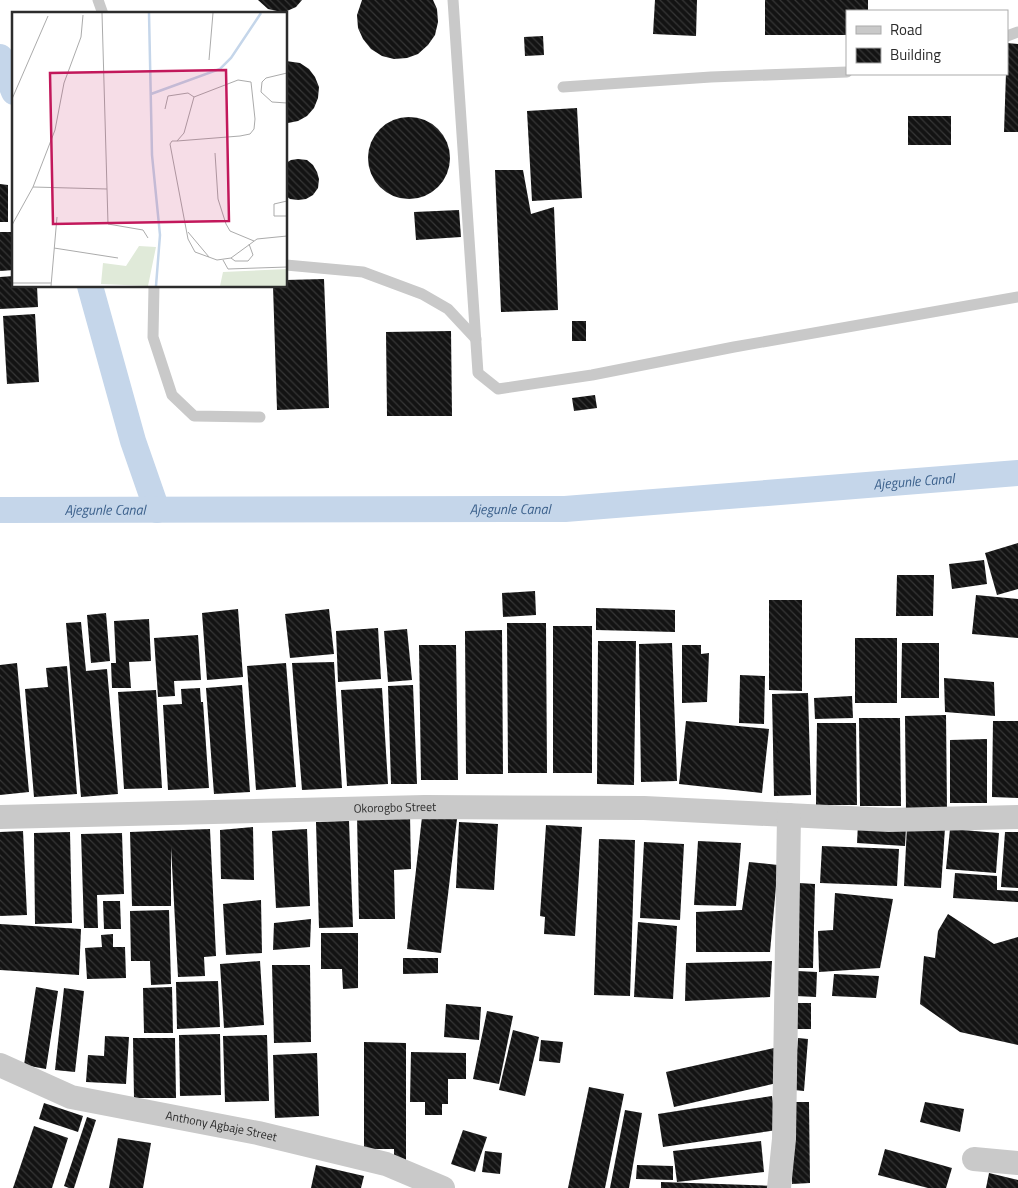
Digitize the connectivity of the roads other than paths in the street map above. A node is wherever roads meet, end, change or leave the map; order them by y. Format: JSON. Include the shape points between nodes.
{"nodes":[{"id":1,"x":98,"y":0,"type":"edge"},
{"id":2,"x":453,"y":0,"type":"edge"},
{"id":3,"x":102,"y":12,"type":"edge"},
{"id":4,"x":846,"y":72,"type":"edge"},
{"id":5,"x":563,"y":87,"type":"dead end"},
{"id":6,"x":288,"y":265,"type":"edge"},
{"id":7,"x":154,"y":288,"type":"edge"},
{"id":8,"x":1018,"y":297,"type":"edge"},
{"id":9,"x":476,"y":339,"type":"junction"},
{"id":10,"x":260,"y":417,"type":"dead end"},
{"id":11,"x":789,"y":816,"type":"junction"},
{"id":12,"x":0,"y":817,"type":"edge"},
{"id":13,"x":1018,"y":817,"type":"edge"},
{"id":14,"x":0,"y":1065,"type":"edge"},
{"id":15,"x":974,"y":1159,"type":"dead end"},
{"id":16,"x":1018,"y":1163,"type":"edge"},
{"id":17,"x":443,"y":1188,"type":"edge"},
{"id":18,"x":779,"y":1188,"type":"edge"}],
"edges":[{"from":1,"to":3,"type":"lane"},
{"from":2,"to":9,"type":"lane"},
{"from":4,"to":5,"type":"lane"},
{"from":6,"to":9,"type":"lane","via":[[363,272],[422,294],[448,309]]},
{"from":7,"to":10,"type":"lane","via":[[153,337],[172,395],[194,416]]},
{"from":8,"to":9,"type":"lane","via":[[592,375],[498,389],[478,373]]},
{"from":11,"to":12,"type":"street","name":"Okorogbo Street","via":[[644,808],[425,808]]},
{"from":11,"to":13,"type":"street","name":"Okorogbo Street","via":[[889,820]]},
{"from":11,"to":18,"type":"street","via":[[784,1139]]},
{"from":14,"to":17,"type":"street","name":"Anthony Agbaje Street","via":[[71,1097],[258,1133],[377,1161]]},
{"from":15,"to":16,"type":"street"}]}
